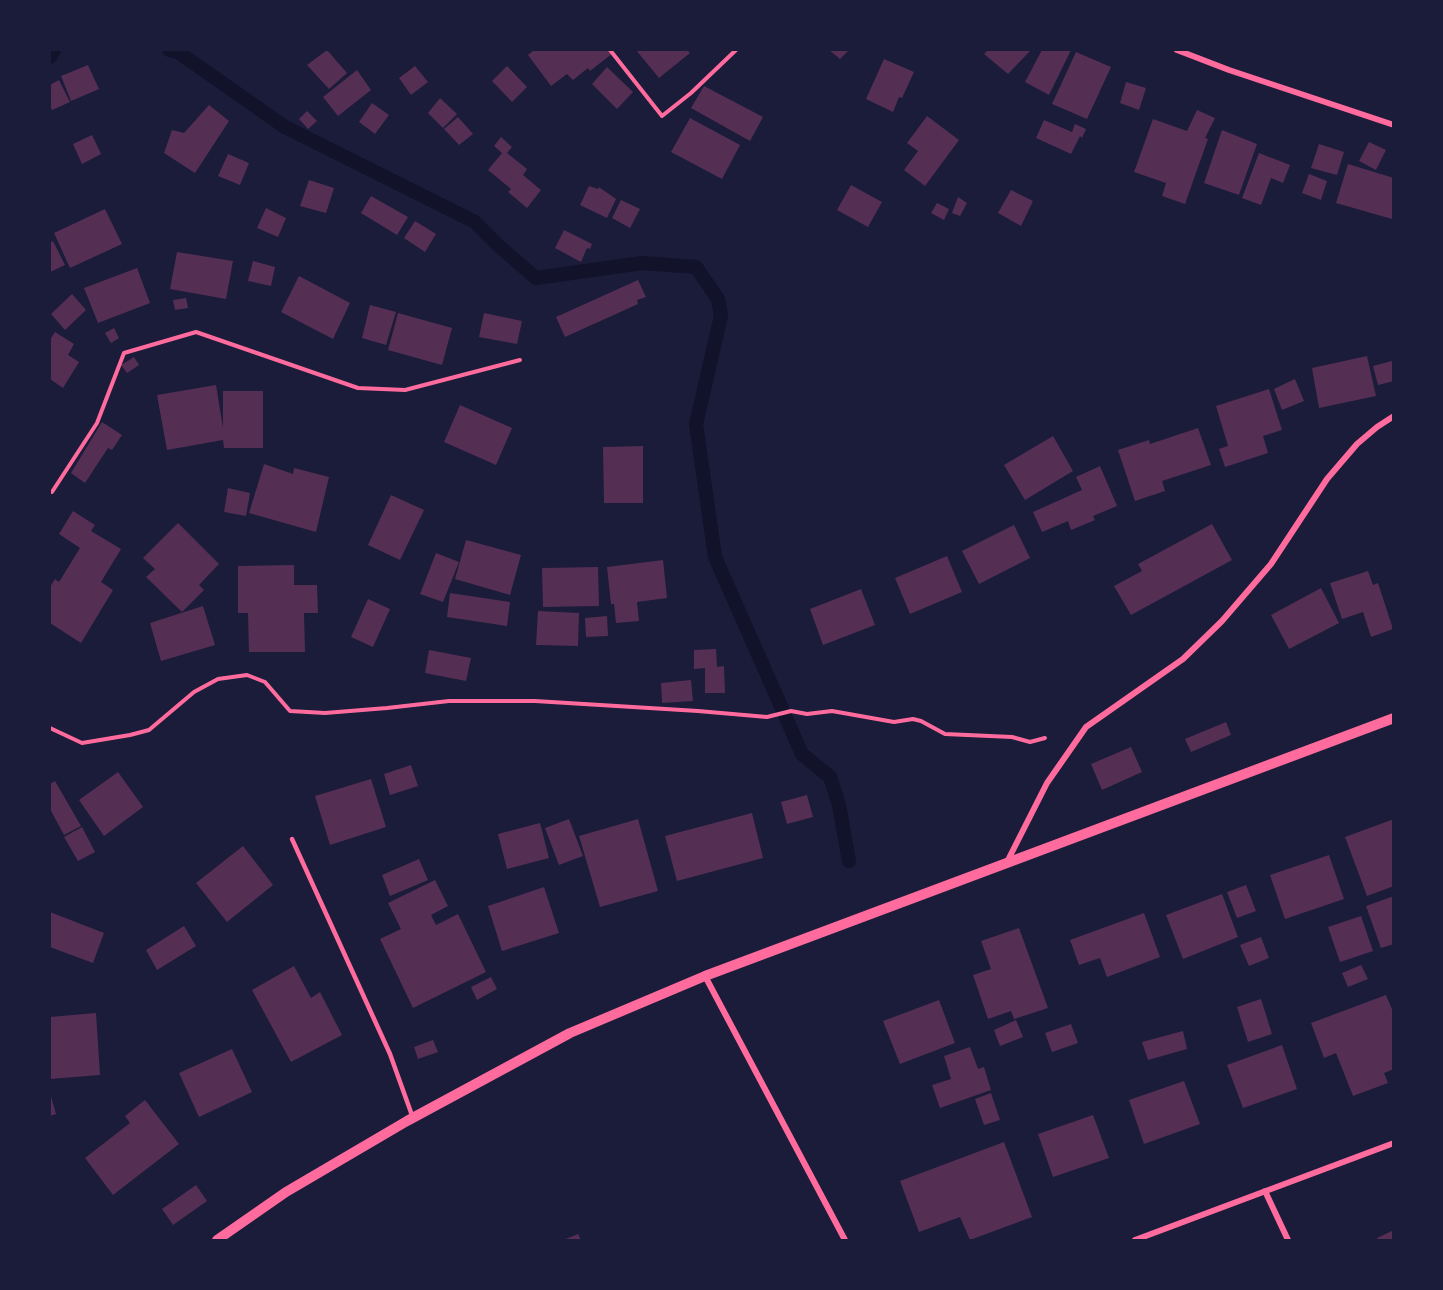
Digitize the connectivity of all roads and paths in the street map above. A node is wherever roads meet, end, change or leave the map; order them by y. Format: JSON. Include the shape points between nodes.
{"nodes":[{"id":1,"x":610,"y":50,"type":"edge"},
{"id":2,"x":736,"y":50,"type":"edge"},
{"id":3,"x":1177,"y":50,"type":"edge"},
{"id":4,"x":1394,"y":125,"type":"edge"},
{"id":5,"x":520,"y":360,"type":"dead end"},
{"id":6,"x":1394,"y":416,"type":"edge"},
{"id":7,"x":52,"y":492,"type":"dead end"},
{"id":8,"x":1394,"y":718,"type":"edge"},
{"id":9,"x":1086,"y":727,"type":"junction"},
{"id":10,"x":50,"y":728,"type":"edge"},
{"id":11,"x":292,"y":839,"type":"dead end"},
{"id":12,"x":1008,"y":862,"type":"junction"},
{"id":13,"x":705,"y":976,"type":"junction"},
{"id":14,"x":413,"y":1118,"type":"junction"},
{"id":15,"x":1394,"y":1143,"type":"edge"},
{"id":16,"x":1265,"y":1191,"type":"junction"},
{"id":17,"x":217,"y":1240,"type":"edge"},
{"id":18,"x":845,"y":1240,"type":"edge"},
{"id":19,"x":1135,"y":1240,"type":"edge"},
{"id":20,"x":1288,"y":1240,"type":"edge"}],
"edges":[{"from":1,"to":2,"type":"path","via":[[662,116]]},
{"from":3,"to":4,"type":"street"},
{"from":5,"to":7,"type":"path","via":[[405,390],[358,388],[196,332],[124,353],[97,423]]},
{"from":6,"to":9,"type":"street","via":[[1357,444],[1327,479],[1271,564],[1222,621],[1183,659]]},
{"from":8,"to":12,"type":"street"},
{"from":9,"to":10,"type":"path","via":[[1030,742],[1012,737],[945,734],[913,719],[894,722],[832,711],[791,711],[767,717],[536,701],[449,701],[325,713],[290,711],[265,682],[247,675],[218,679],[194,692],[149,730],[82,743]]},
{"from":9,"to":12,"type":"street","via":[[1047,783]]},
{"from":11,"to":14,"type":"lane","via":[[390,1054]]},
{"from":12,"to":13,"type":"street"},
{"from":13,"to":14,"type":"street","via":[[570,1033]]},
{"from":13,"to":18,"type":"street"},
{"from":14,"to":17,"type":"street","via":[[286,1192]]},
{"from":15,"to":16,"type":"street"},
{"from":16,"to":19,"type":"street"},
{"from":16,"to":20,"type":"street"}]}
